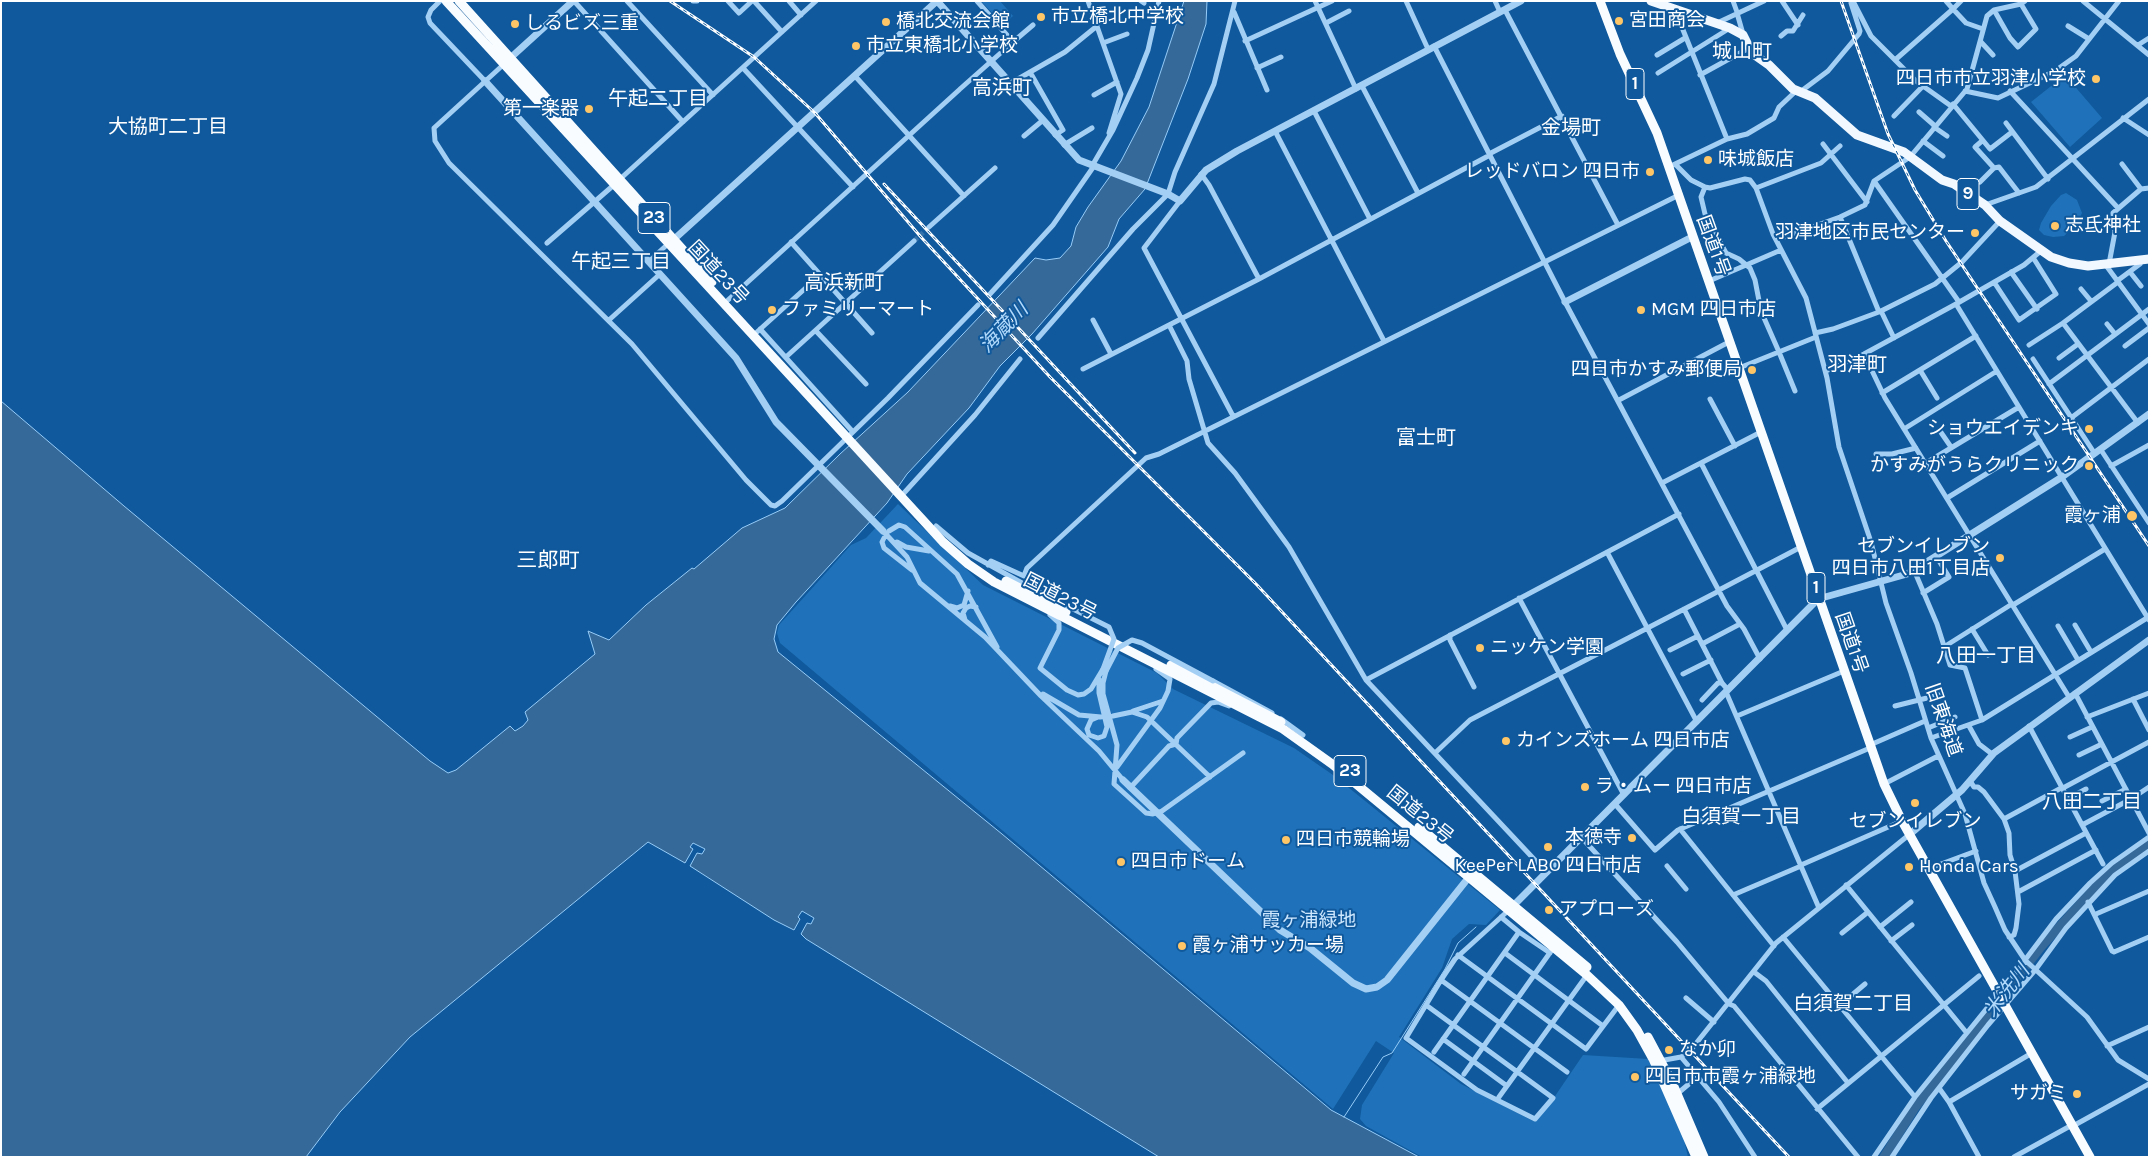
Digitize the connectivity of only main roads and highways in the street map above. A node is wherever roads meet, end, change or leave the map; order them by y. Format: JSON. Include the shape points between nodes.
{"nodes":[{"id":1,"x":446,"y":1,"type":"edge"},
{"id":2,"x":458,"y":1,"type":"edge"},
{"id":3,"x":1600,"y":1,"type":"edge"},
{"id":4,"x":1651,"y":1,"type":"edge"},
{"id":5,"x":1677,"y":8,"type":"edge"},
{"id":6,"x":617,"y":182,"type":"junction"},
{"id":7,"x":671,"y":241,"type":"junction"},
{"id":8,"x":2149,"y":259,"type":"edge"},
{"id":9,"x":851,"y":436,"type":"junction"},
{"id":10,"x":902,"y":493,"type":"junction"},
{"id":11,"x":1512,"y":908,"type":"junction"},
{"id":12,"x":1658,"y":1061,"type":"junction"},
{"id":13,"x":1695,"y":1157,"type":"edge"},
{"id":14,"x":1704,"y":1157,"type":"edge"},
{"id":15,"x":2090,"y":1157,"type":"edge"}],
"edges":[{"from":1,"to":6,"type":"highway","name":"国道23号","number":"23","via":[[503,65]]},
{"from":2,"to":6,"type":"highway","name":"国道23号","number":"23"},
{"from":3,"to":15,"type":"highway","name":"国道1号","number":"1","via":[[1620,54],[1672,166],[1692,237],[1884,784],[1902,822]]},
{"from":4,"to":5,"type":"main road"},
{"from":5,"to":8,"type":"main road","number":"9","via":[[1743,35],[1749,48],[1798,91],[1815,98],[1857,135],[1901,150],[1942,180],[1954,184],[1985,205],[2000,221],[2056,259],[2076,265]]},
{"from":6,"to":7,"type":"highway","name":"国道23号","number":"23"},
{"from":7,"to":9,"type":"highway","name":"国道23号","number":"23"},
{"from":7,"to":9,"type":"highway","name":"国道23号","number":"23","via":[[759,331]]},
{"from":9,"to":10,"type":"highway","name":"国道23号","number":"23"},
{"from":10,"to":11,"type":"highway","name":"国道23号","number":"23","via":[[972,560],[1001,578],[1303,735]]},
{"from":10,"to":11,"type":"highway","name":"国道23号","number":"23","via":[[949,548],[994,582],[1264,720],[1317,752]]},
{"from":11,"to":12,"type":"highway","name":"国道23号","number":"23","via":[[1552,950],[1587,975],[1618,1005]]},
{"from":11,"to":12,"type":"highway","name":"国道23号","number":"23","via":[[1612,990],[1633,1014]]},
{"from":12,"to":13,"type":"highway","name":"国道23号","number":"23"},
{"from":12,"to":14,"type":"highway","name":"国道23号","number":"23","via":[[1677,1094]]}]}
